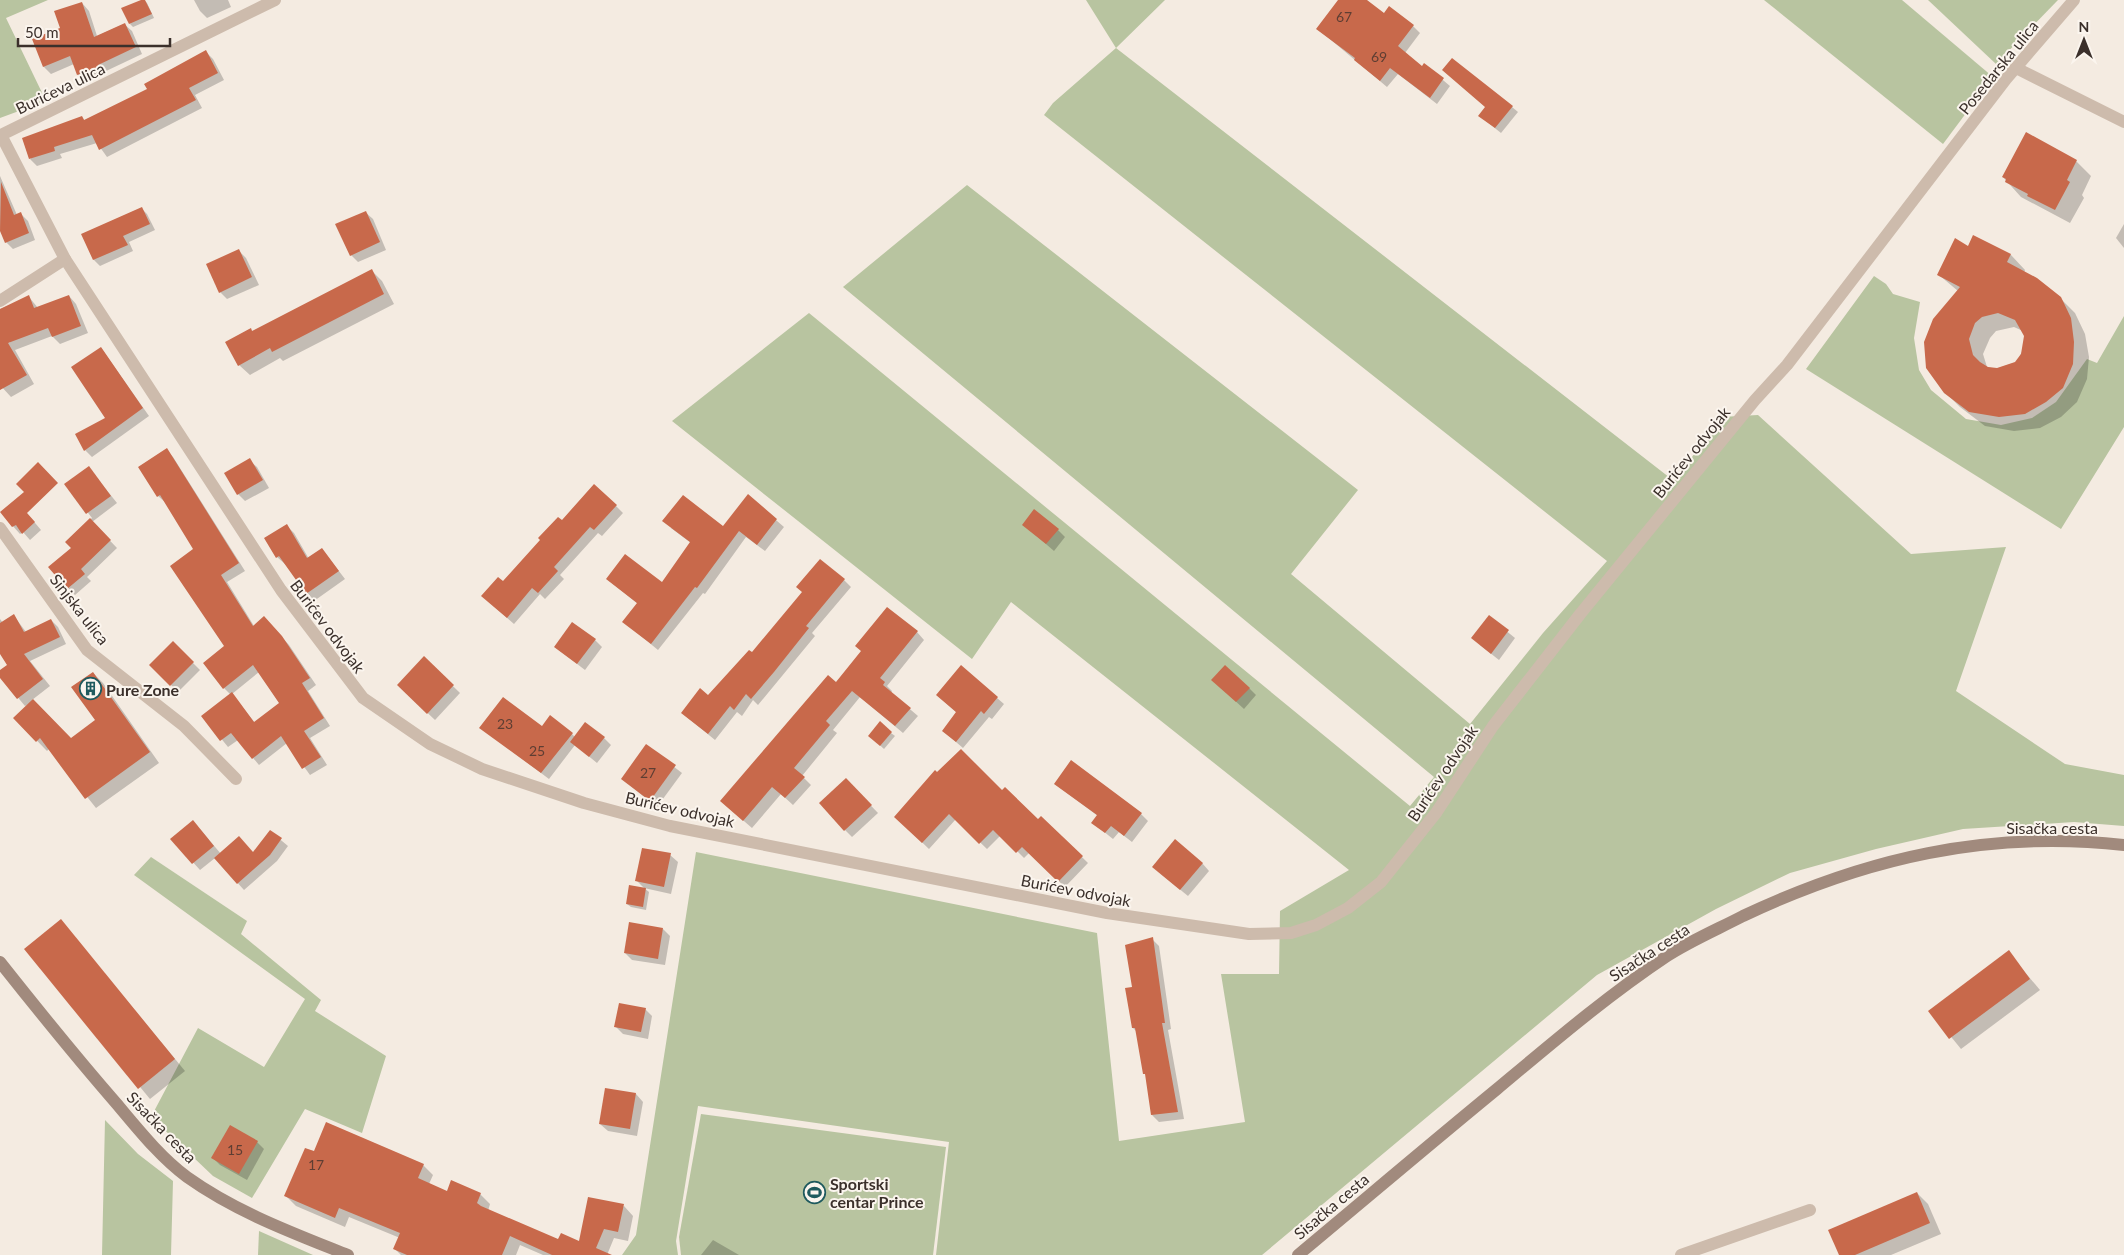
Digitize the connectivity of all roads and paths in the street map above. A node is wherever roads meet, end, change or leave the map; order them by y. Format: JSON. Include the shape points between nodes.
{"nodes":[{"id":1,"x":275,"y":0,"type":"edge"},
{"id":2,"x":2074,"y":0,"type":"edge"},
{"id":3,"x":2016,"y":68,"type":"junction"},
{"id":4,"x":2124,"y":122,"type":"edge"},
{"id":5,"x":1966,"y":132,"type":"joint"},
{"id":6,"x":0,"y":135,"type":"edge"},
{"id":7,"x":65,"y":259,"type":"junction"},
{"id":8,"x":0,"y":301,"type":"edge"},
{"id":9,"x":0,"y":528,"type":"edge"},
{"id":10,"x":236,"y":779,"type":"dead end"},
{"id":11,"x":2124,"y":845,"type":"edge"},
{"id":12,"x":0,"y":962,"type":"edge"},
{"id":13,"x":1810,"y":1210,"type":"dead end"},
{"id":14,"x":348,"y":1255,"type":"edge"},
{"id":15,"x":1298,"y":1255,"type":"edge"},
{"id":16,"x":1682,"y":1255,"type":"edge"}],
"edges":[{"from":1,"to":6,"type":"street","name":"Burićeva ulica"},
{"from":2,"to":3,"type":"street","name":"Posedarska ulica"},
{"from":3,"to":4,"type":"street"},
{"from":3,"to":5,"type":"street","name":"Posedarska ulica"},
{"from":5,"to":7,"type":"street","name":"Burićev odvojak","via":[[1793,358],[1755,400],[1499,718],[1436,813],[1381,882],[1348,908],[1316,925],[1291,933],[1249,934],[1116,915],[670,826],[584,803],[492,772],[430,744],[363,698],[292,606]]},
{"from":6,"to":7,"type":"street","name":"Burićeva ulica"},
{"from":7,"to":8,"type":"street"},
{"from":9,"to":10,"type":"street","name":"Sinjska ulica","via":[[87,650],[184,726]]},
{"from":11,"to":15,"type":"main road","name":"Sisačka cesta","via":[[2048,841],[1979,844],[1920,854],[1852,871],[1796,891],[1731,922],[1668,955],[1588,1013]]},
{"from":12,"to":14,"type":"main road","name":"Sisačka cesta","via":[[134,1125],[186,1176],[219,1198],[282,1229]]},
{"from":13,"to":16,"type":"street"}]}
